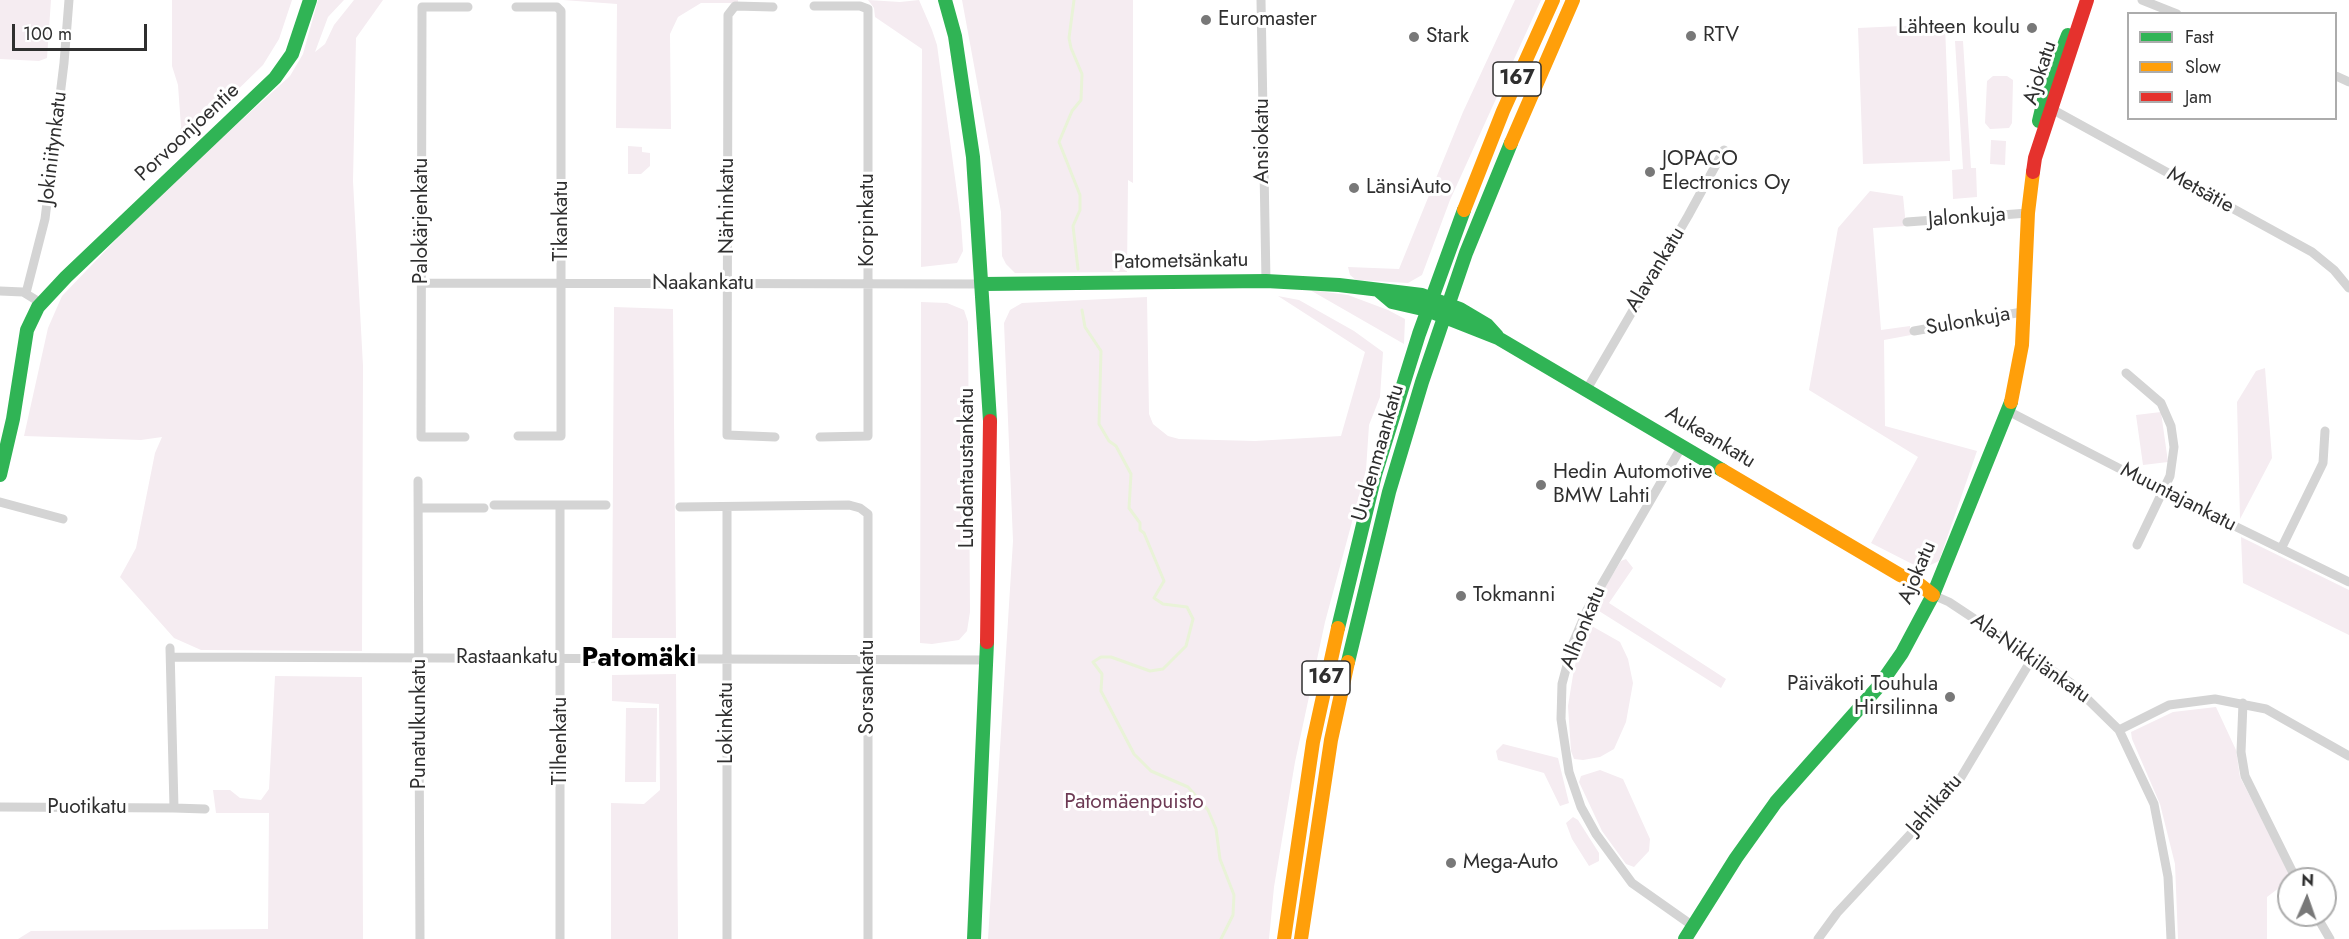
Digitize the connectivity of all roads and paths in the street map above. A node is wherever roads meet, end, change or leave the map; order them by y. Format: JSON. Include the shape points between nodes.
{"nodes":[{"id":1,"x":69,"y":0,"type":"edge"},
{"id":2,"x":310,"y":0,"type":"edge"},
{"id":3,"x":945,"y":0,"type":"edge"},
{"id":4,"x":1262,"y":0,"type":"edge"},
{"id":5,"x":1553,"y":0,"type":"edge"},
{"id":6,"x":1573,"y":0,"type":"edge"},
{"id":7,"x":2080,"y":0,"type":"edge"},
{"id":8,"x":2087,"y":0,"type":"edge"},
{"id":9,"x":2142,"y":0,"type":"edge"},
{"id":10,"x":814,"y":6,"type":"dead end"},
{"id":11,"x":468,"y":7,"type":"dead end"},
{"id":12,"x":773,"y":7,"type":"dead end"},
{"id":13,"x":516,"y":8,"type":"dead end"},
{"id":14,"x":2172,"y":12,"type":"edge"},
{"id":15,"x":2047,"y":106,"type":"junction"},
{"id":16,"x":1724,"y":150,"type":"dead end"},
{"id":17,"x":2028,"y":213,"type":"junction"},
{"id":18,"x":1907,"y":222,"type":"dead end"},
{"id":19,"x":66,"y":277,"type":"junction"},
{"id":20,"x":1266,"y":281,"type":"junction"},
{"id":21,"x":422,"y":283,"type":"junction"},
{"id":22,"x":728,"y":284,"type":"junction"},
{"id":23,"x":983,"y":284,"type":"junction"},
{"id":24,"x":561,"y":285,"type":"junction"},
{"id":25,"x":868,"y":285,"type":"junction"},
{"id":26,"x":2349,"y":288,"type":"edge"},
{"id":27,"x":0,"y":291,"type":"edge"},
{"id":28,"x":26,"y":293,"type":"junction"},
{"id":29,"x":41,"y":303,"type":"junction"},
{"id":30,"x":1429,"y":304,"type":"junction"},
{"id":31,"x":1446,"y":310,"type":"junction"},
{"id":32,"x":2022,"y":312,"type":"junction"},
{"id":33,"x":1914,"y":331,"type":"dead end"},
{"id":34,"x":2126,"y":373,"type":"dead end"},
{"id":35,"x":18,"y":387,"type":"junction"},
{"id":36,"x":1587,"y":389,"type":"junction"},
{"id":37,"x":2008,"y":411,"type":"junction"},
{"id":38,"x":2325,"y":431,"type":"dead end"},
{"id":39,"x":518,"y":436,"type":"dead end"},
{"id":40,"x":465,"y":437,"type":"dead end"},
{"id":41,"x":775,"y":437,"type":"dead end"},
{"id":42,"x":820,"y":437,"type":"dead end"},
{"id":43,"x":1682,"y":446,"type":"junction"},
{"id":44,"x":4,"y":447,"type":"edge"},
{"id":45,"x":0,"y":475,"type":"edge"},
{"id":46,"x":418,"y":480,"type":"dead end"},
{"id":47,"x":2162,"y":490,"type":"junction"},
{"id":48,"x":0,"y":502,"type":"edge"},
{"id":49,"x":606,"y":505,"type":"dead end"},
{"id":50,"x":560,"y":507,"type":"junction"},
{"id":51,"x":680,"y":507,"type":"dead end"},
{"id":52,"x":727,"y":507,"type":"junction"},
{"id":53,"x":419,"y":508,"type":"junction"},
{"id":54,"x":63,"y":519,"type":"dead end"},
{"id":55,"x":2137,"y":545,"type":"dead end"},
{"id":56,"x":2281,"y":549,"type":"junction"},
{"id":57,"x":2349,"y":582,"type":"edge"},
{"id":58,"x":1933,"y":595,"type":"junction"},
{"id":59,"x":2033,"y":657,"type":"junction"},
{"id":60,"x":420,"y":658,"type":"junction"},
{"id":61,"x":562,"y":658,"type":"junction"},
{"id":62,"x":728,"y":658,"type":"junction"},
{"id":63,"x":868,"y":658,"type":"junction"},
{"id":64,"x":987,"y":660,"type":"junction"},
{"id":65,"x":2242,"y":703,"type":"junction"},
{"id":66,"x":2119,"y":730,"type":"junction"},
{"id":67,"x":2349,"y":756,"type":"edge"},
{"id":68,"x":0,"y":807,"type":"edge"},
{"id":69,"x":174,"y":808,"type":"junction"},
{"id":70,"x":205,"y":808,"type":"dead end"},
{"id":71,"x":2290,"y":867,"type":"edge"},
{"id":72,"x":1693,"y":926,"type":"junction"},
{"id":73,"x":420,"y":939,"type":"edge"},
{"id":74,"x":560,"y":939,"type":"edge"},
{"id":75,"x":727,"y":939,"type":"edge"},
{"id":76,"x":868,"y":939,"type":"edge"},
{"id":77,"x":974,"y":939,"type":"edge"},
{"id":78,"x":1284,"y":939,"type":"edge"},
{"id":79,"x":1301,"y":939,"type":"edge"},
{"id":80,"x":1685,"y":939,"type":"edge"},
{"id":81,"x":1818,"y":939,"type":"edge"},
{"id":82,"x":2171,"y":939,"type":"edge"}],
"edges":[{"from":1,"to":28,"type":"street","name":"Jokiniitynkatu","via":[[45,219]]},
{"from":2,"to":19,"type":"street","name":"Porvoonjoentie","via":[[292,54],[275,78]]},
{"from":3,"to":23,"type":"street","name":"Luhdantaustankatu","via":[[955,36],[973,157]]},
{"from":4,"to":20,"type":"street","name":"Ansiokatu"},
{"from":5,"to":30,"type":"street","name":"Uudenmaankatu","number":"167","via":[[1491,140]]},
{"from":6,"to":31,"type":"street","name":"Uudenmaankatu","number":"167","via":[[1525,107]]},
{"from":7,"to":15,"type":"street","name":"Ajokatu"},
{"from":8,"to":15,"type":"street","name":"Ajokatu"},
{"from":9,"to":14,"type":"street"},
{"from":10,"to":25,"type":"street","name":"Korpinkatu","via":[[868,9]]},
{"from":11,"to":21,"type":"street","name":"Palokärjenkatu","via":[[422,7]]},
{"from":12,"to":22,"type":"street","name":"Närhinkatu","via":[[735,6],[728,15]]},
{"from":13,"to":24,"type":"street","name":"Tikankatu","via":[[558,7],[561,11]]},
{"from":15,"to":17,"type":"street","name":"Ajokatu"},
{"from":15,"to":26,"type":"street","name":"Metsätie","via":[[2312,252]]},
{"from":16,"to":36,"type":"street","name":"Alavankatu"},
{"from":17,"to":18,"type":"street","name":"Jalonkuja"},
{"from":17,"to":32,"type":"street","name":"Ajokatu"},
{"from":19,"to":29,"type":"street","name":"Porvoonjoentie"},
{"from":19,"to":35,"type":"street","name":"Porvoonjoentie","via":[[45,309]]},
{"from":20,"to":23,"type":"street","name":"Patometsänkatu"},
{"from":20,"to":30,"type":"street","name":"Patometsänkatu","via":[[1405,292]]},
{"from":21,"to":24,"type":"street","name":"Naakankatu"},
{"from":21,"to":40,"type":"street","name":"Palokärjenkatu","via":[[421,437]]},
{"from":22,"to":24,"type":"street","name":"Naakankatu"},
{"from":22,"to":25,"type":"street","name":"Naakankatu"},
{"from":22,"to":41,"type":"street","name":"Närhinkatu","via":[[727,435]]},
{"from":23,"to":25,"type":"street","name":"Naakankatu"},
{"from":23,"to":64,"type":"street","name":"Luhdantaustankatu","via":[[990,415]]},
{"from":24,"to":39,"type":"street","name":"Tikankatu","via":[[561,436]]},
{"from":25,"to":42,"type":"street","name":"Korpinkatu","via":[[868,436]]},
{"from":27,"to":28,"type":"street"},
{"from":28,"to":29,"type":"street"},
{"from":29,"to":35,"type":"street","name":"Porvoonjoentie","via":[[27,330]]},
{"from":30,"to":31,"type":"street","name":"Patometsänkatu"},
{"from":30,"to":78,"type":"street","name":"Uudenmaankatu","number":"167","via":[[1375,475],[1336,634],[1313,742]]},
{"from":31,"to":36,"type":"street","name":"Aukeankatu","via":[[1487,325],[1498,338]]},
{"from":31,"to":79,"type":"street","name":"Uudenmaankatu","number":"167","via":[[1389,492],[1358,614],[1331,741]]},
{"from":32,"to":33,"type":"street","name":"Sulonkuja"},
{"from":32,"to":37,"type":"street","name":"Ajokatu","via":[[2020,365]]},
{"from":34,"to":47,"type":"street","via":[[2161,403],[2171,426],[2174,461]]},
{"from":35,"to":44,"type":"street","name":"Porvoonjoentie"},
{"from":36,"to":43,"type":"street","name":"Aukeankatu"},
{"from":37,"to":47,"type":"street","name":"Muuntajankatu"},
{"from":37,"to":58,"type":"street","name":"Ajokatu"},
{"from":38,"to":56,"type":"street","via":[[2323,463]]},
{"from":43,"to":58,"type":"street","name":"Aukeankatu","via":[[1900,575],[1911,589]]},
{"from":43,"to":72,"type":"street","name":"Alhonkatu","via":[[1587,610],[1562,684],[1561,719],[1569,772],[1596,834],[1632,883]]},
{"from":44,"to":45,"type":"street","name":"Porvoonjoentie"},
{"from":46,"to":53,"type":"street","name":"Punatulkunkatu"},
{"from":47,"to":55,"type":"street"},
{"from":47,"to":56,"type":"street","name":"Muuntajankatu"},
{"from":48,"to":54,"type":"street"},
{"from":49,"to":50,"type":"street"},
{"from":50,"to":53,"type":"street"},
{"from":50,"to":61,"type":"street","name":"Tilhenkatu"},
{"from":51,"to":52,"type":"street"},
{"from":52,"to":62,"type":"street","name":"Lokinkatu"},
{"from":52,"to":63,"type":"street","name":"Sorsankatu","via":[[849,505],[867,511]]},
{"from":53,"to":60,"type":"street","name":"Punatulkunkatu"},
{"from":56,"to":57,"type":"street","name":"Muuntajankatu"},
{"from":58,"to":59,"type":"street","name":"Ala-Nikkilänkatu"},
{"from":58,"to":72,"type":"street","name":"Ajokatu","via":[[1879,686],[1776,802]]},
{"from":59,"to":66,"type":"street","name":"Ala-Nikkilänkatu","via":[[2071,683]]},
{"from":59,"to":81,"type":"street","name":"Jahtikatu","via":[[1957,784],[1837,913]]},
{"from":60,"to":61,"type":"street","name":"Rastaankatu"},
{"from":60,"to":69,"type":"street","name":"Rastaankatu","via":[[171,652]]},
{"from":60,"to":73,"type":"street","name":"Punatulkunkatu"},
{"from":61,"to":62,"type":"street","name":"Rastaankatu"},
{"from":61,"to":74,"type":"street","name":"Tilhenkatu"},
{"from":62,"to":63,"type":"street","name":"Rastaankatu"},
{"from":62,"to":75,"type":"street","name":"Lokinkatu"},
{"from":63,"to":64,"type":"street","name":"Rastaankatu"},
{"from":63,"to":76,"type":"street","name":"Sorsankatu"},
{"from":64,"to":77,"type":"street","name":"Luhdantaustankatu"},
{"from":65,"to":66,"type":"street","via":[[2215,699],[2169,705]]},
{"from":65,"to":67,"type":"street","via":[[2266,709]]},
{"from":65,"to":71,"type":"street","via":[[2241,752],[2245,776]]},
{"from":66,"to":82,"type":"street","name":"Ala-Nikkilänkatu","via":[[2154,804],[2168,877]]},
{"from":68,"to":69,"type":"street","name":"Puotikatu"},
{"from":69,"to":70,"type":"street","name":"Puotikatu"},
{"from":72,"to":80,"type":"street","name":"Ajokatu"}]}
